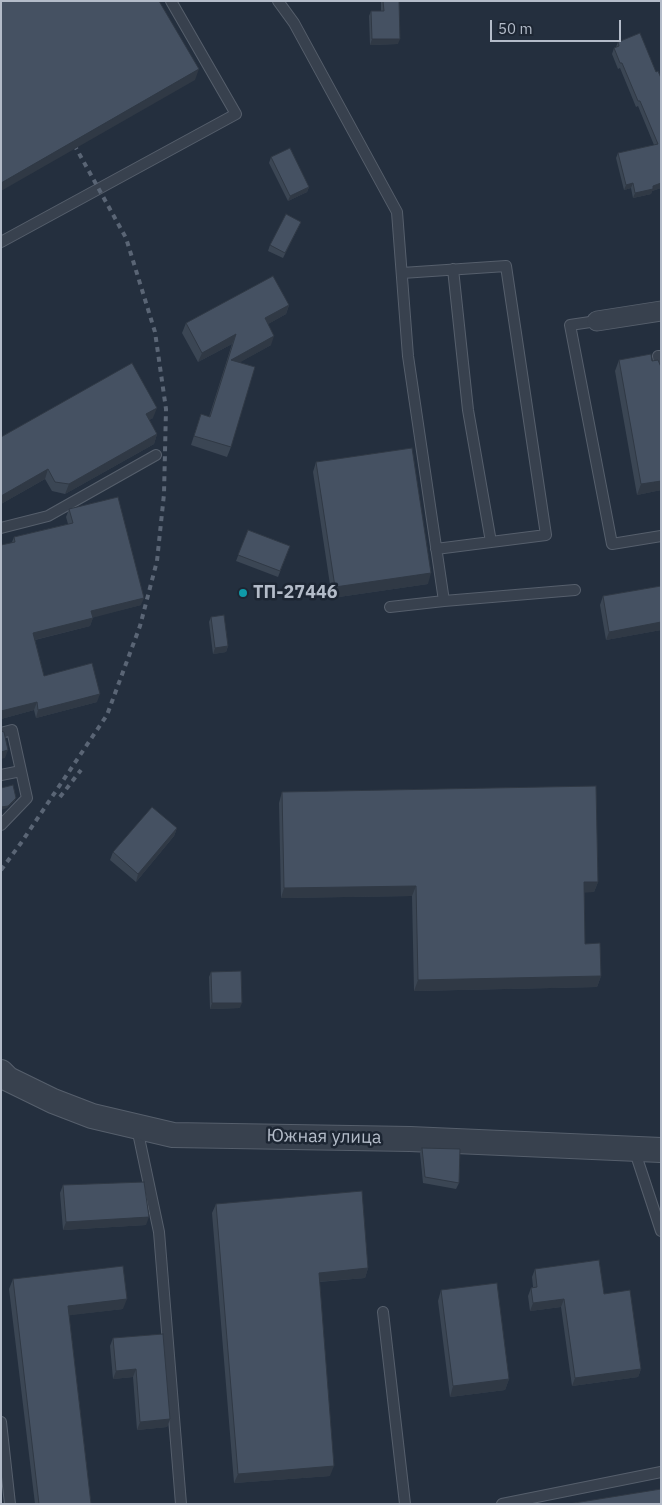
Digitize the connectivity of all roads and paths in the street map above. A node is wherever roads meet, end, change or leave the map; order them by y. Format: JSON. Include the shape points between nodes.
{"nodes":[{"id":1,"x":171,"y":1,"type":"edge"},
{"id":2,"x":278,"y":1,"type":"edge"},
{"id":3,"x":1,"y":242,"type":"edge"},
{"id":4,"x":453,"y":269,"type":"junction"},
{"id":5,"x":402,"y":273,"type":"junction"},
{"id":6,"x":661,"y":311,"type":"edge"},
{"id":7,"x":597,"y":321,"type":"joint"},
{"id":8,"x":661,"y":356,"type":"edge"},
{"id":9,"x":661,"y":372,"type":"edge"},
{"id":10,"x":156,"y":455,"type":"dead end"},
{"id":11,"x":1,"y":528,"type":"edge"},
{"id":12,"x":661,"y":536,"type":"edge"},
{"id":13,"x":491,"y":542,"type":"junction"},
{"id":14,"x":436,"y":549,"type":"junction"},
{"id":15,"x":575,"y":590,"type":"dead end"},
{"id":16,"x":444,"y":601,"type":"junction"},
{"id":17,"x":390,"y":607,"type":"dead end"},
{"id":18,"x":1,"y":733,"type":"edge"},
{"id":19,"x":21,"y":771,"type":"junction"},
{"id":20,"x":1,"y":775,"type":"edge"},
{"id":21,"x":1,"y":825,"type":"edge"},
{"id":22,"x":1,"y":1072,"type":"edge"},
{"id":23,"x":136,"y":1126,"type":"junction"},
{"id":24,"x":634,"y":1148,"type":"junction"},
{"id":25,"x":661,"y":1150,"type":"edge"},
{"id":26,"x":661,"y":1232,"type":"edge"},
{"id":27,"x":383,"y":1312,"type":"dead end"},
{"id":28,"x":1,"y":1422,"type":"edge"},
{"id":29,"x":661,"y":1472,"type":"edge"},
{"id":30,"x":10,"y":1504,"type":"edge"},
{"id":31,"x":181,"y":1504,"type":"edge"},
{"id":32,"x":405,"y":1504,"type":"edge"},
{"id":33,"x":502,"y":1504,"type":"edge"}],
"edges":[{"from":1,"to":3,"type":"lane","via":[[236,114]]},
{"from":2,"to":5,"type":"lane","via":[[294,23],[397,212]]},
{"from":4,"to":5,"type":"lane"},
{"from":4,"to":13,"type":"lane","via":[[468,410]]},
{"from":4,"to":13,"type":"lane","via":[[506,266],[546,534]]},
{"from":5,"to":14,"type":"lane","via":[[408,356]]},
{"from":6,"to":7,"type":"street"},
{"from":7,"to":12,"type":"lane","via":[[570,325],[612,544]]},
{"from":8,"to":9,"type":"lane","via":[[658,356]]},
{"from":10,"to":11,"type":"lane","via":[[48,516]]},
{"from":13,"to":14,"type":"lane"},
{"from":14,"to":16,"type":"lane"},
{"from":15,"to":16,"type":"lane"},
{"from":16,"to":17,"type":"lane"},
{"from":18,"to":19,"type":"lane","via":[[12,730]]},
{"from":19,"to":20,"type":"lane"},
{"from":19,"to":21,"type":"lane","via":[[26,798]]},
{"from":22,"to":23,"type":"street","name":"Южная улица","via":[[8,1079],[53,1101],[92,1116]]},
{"from":23,"to":24,"type":"street","name":"Южная улица","via":[[174,1135],[410,1138]]},
{"from":23,"to":31,"type":"lane","via":[[159,1232]]},
{"from":24,"to":25,"type":"street","name":"Южная улица"},
{"from":24,"to":26,"type":"lane"},
{"from":27,"to":32,"type":"lane"},
{"from":28,"to":30,"type":"lane"},
{"from":29,"to":33,"type":"lane"}]}
